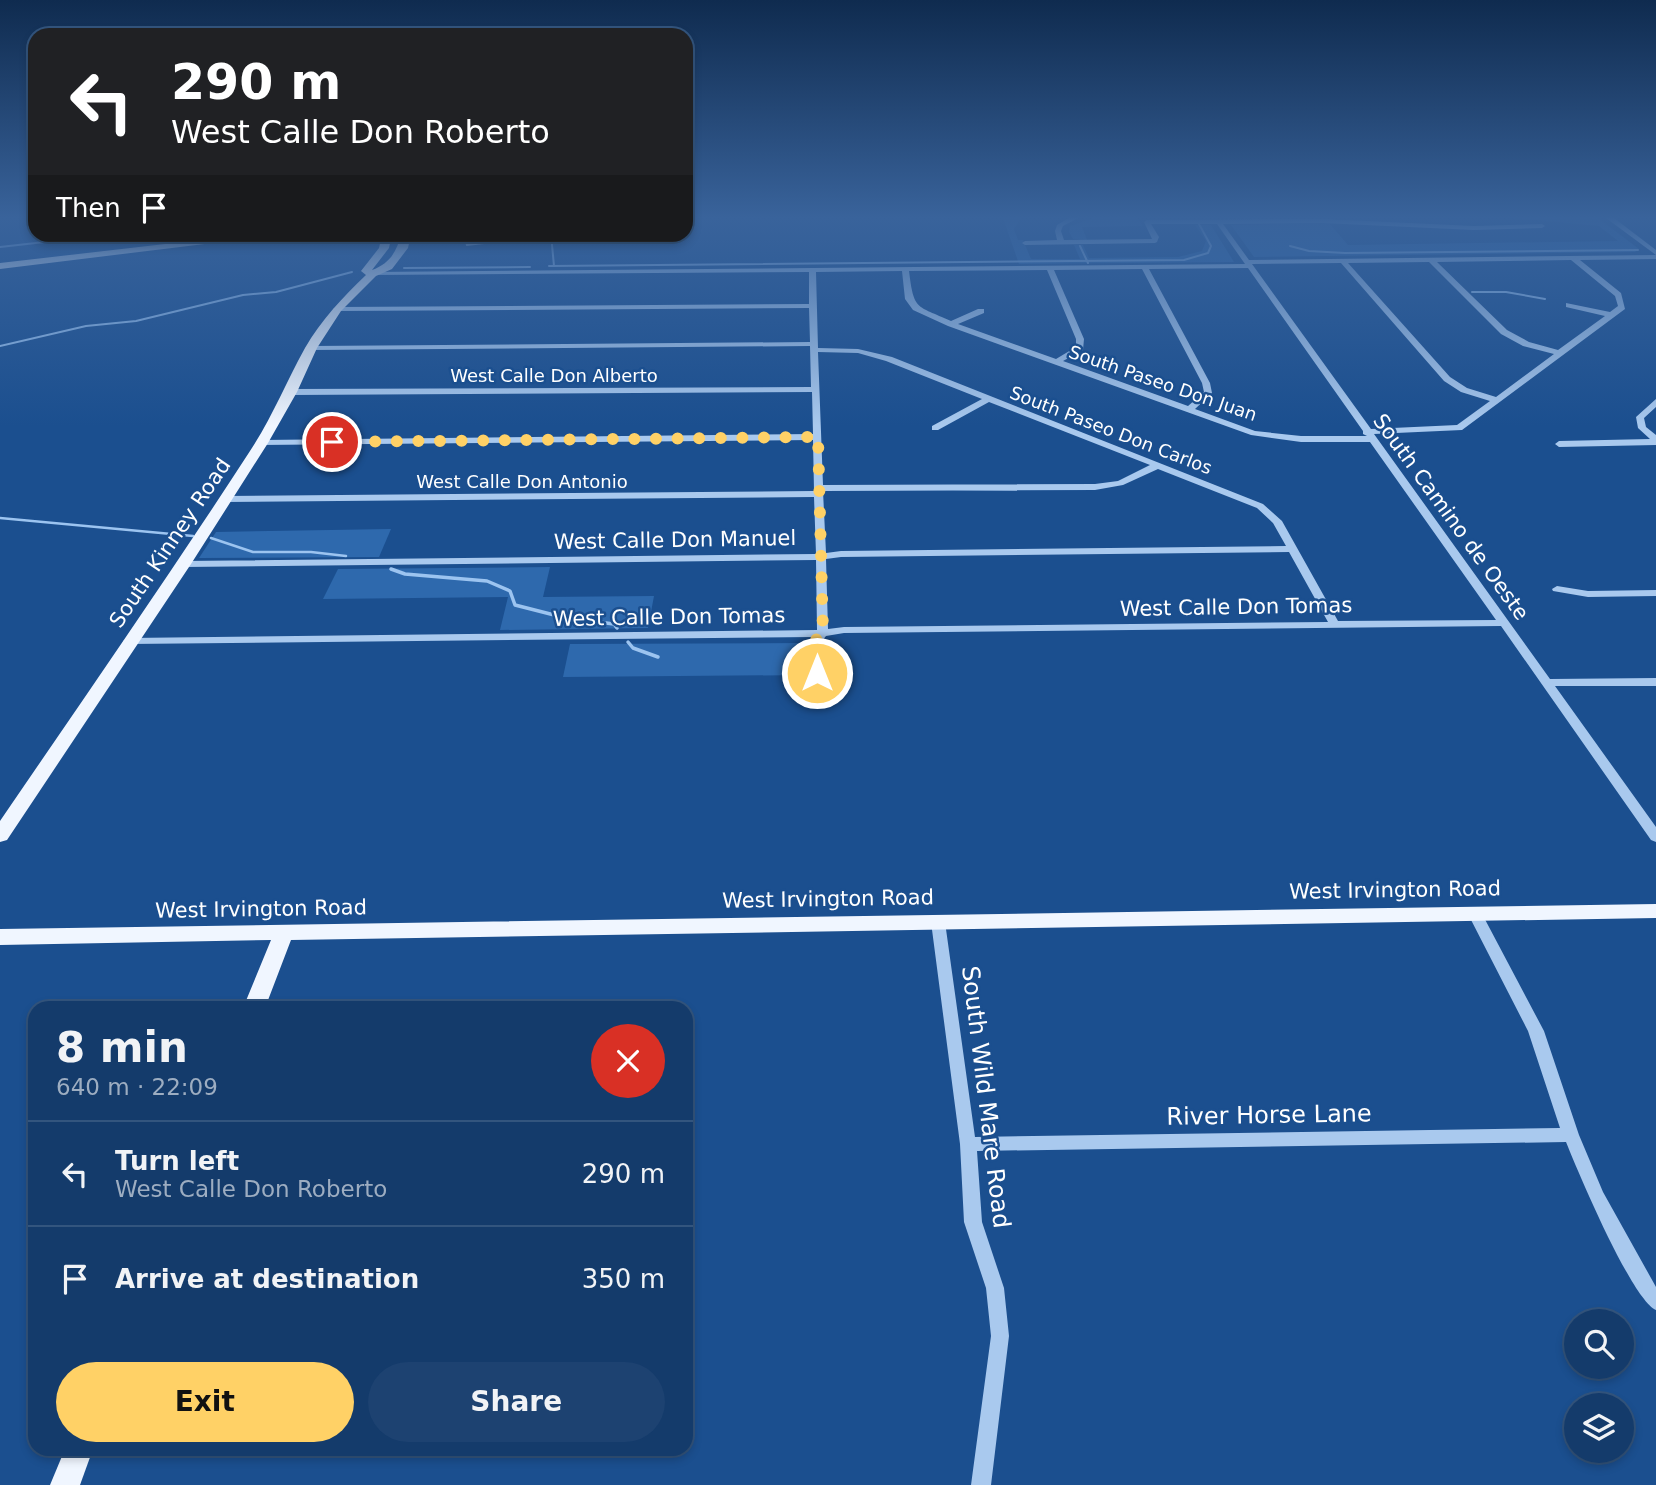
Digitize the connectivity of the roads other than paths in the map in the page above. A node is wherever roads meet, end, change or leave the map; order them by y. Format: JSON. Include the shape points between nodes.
{"nodes":[{"id":1,"x":359,"y":287,"type":"edge"},
{"id":2,"x":813,"y":287,"type":"edge"},
{"id":3,"x":907,"y":287,"type":"edge"},
{"id":4,"x":1058,"y":287,"type":"edge"},
{"id":5,"x":1155,"y":287,"type":"edge"},
{"id":6,"x":1263,"y":287,"type":"edge"},
{"id":7,"x":1366,"y":287,"type":"edge"},
{"id":8,"x":1459,"y":287,"type":"edge"},
{"id":9,"x":1609,"y":287,"type":"edge"},
{"id":10,"x":1569,"y":304,"type":"dead end"},
{"id":11,"x":814,"y":306,"type":"junction"},
{"id":12,"x":337,"y":309,"type":"junction"},
{"id":13,"x":981,"y":311,"type":"dead end"},
{"id":14,"x":1611,"y":315,"type":"junction"},
{"id":15,"x":951,"y":324,"type":"junction"},
{"id":16,"x":815,"y":347,"type":"junction"},
{"id":17,"x":311,"y":348,"type":"junction"},
{"id":18,"x":1559,"y":354,"type":"junction"},
{"id":19,"x":1056,"y":362,"type":"junction"},
{"id":20,"x":816,"y":389,"type":"junction"},
{"id":21,"x":291,"y":392,"type":"junction"},
{"id":22,"x":988,"y":398,"type":"junction"},
{"id":23,"x":1497,"y":400,"type":"junction"},
{"id":24,"x":1656,"y":402,"type":"edge"},
{"id":25,"x":1189,"y":410,"type":"junction"},
{"id":26,"x":935,"y":428,"type":"dead end"},
{"id":27,"x":1368,"y":435,"type":"junction"},
{"id":28,"x":818,"y":437,"type":"junction"},
{"id":29,"x":1656,"y":441,"type":"edge"},
{"id":30,"x":262,"y":443,"type":"junction"},
{"id":31,"x":1559,"y":444,"type":"dead end"},
{"id":32,"x":1158,"y":465,"type":"junction"},
{"id":33,"x":819,"y":491,"type":"junction"},
{"id":34,"x":225,"y":499,"type":"junction"},
{"id":35,"x":1292,"y":549,"type":"junction"},
{"id":36,"x":822,"y":557,"type":"junction"},
{"id":37,"x":184,"y":564,"type":"junction"},
{"id":38,"x":1557,"y":589,"type":"dead end"},
{"id":39,"x":1656,"y":593,"type":"edge"},
{"id":40,"x":1504,"y":623,"type":"junction"},
{"id":41,"x":1335,"y":625,"type":"junction"},
{"id":42,"x":823,"y":632,"type":"junction"},
{"id":43,"x":129,"y":641,"type":"junction"},
{"id":44,"x":817,"y":673,"type":"dead end"},
{"id":45,"x":1656,"y":682,"type":"edge"},
{"id":46,"x":1546,"y":683,"type":"junction"},
{"id":47,"x":0,"y":835,"type":"edge"},
{"id":48,"x":1656,"y":837,"type":"edge"},
{"id":49,"x":1656,"y":911,"type":"edge"},
{"id":50,"x":1475,"y":914,"type":"junction"},
{"id":51,"x":938,"y":922,"type":"junction"},
{"id":52,"x":284,"y":933,"type":"junction"},
{"id":53,"x":0,"y":937,"type":"edge"},
{"id":54,"x":257,"y":1001,"type":"edge"},
{"id":55,"x":1570,"y":1135,"type":"junction"},
{"id":56,"x":968,"y":1144,"type":"junction"},
{"id":57,"x":1656,"y":1301,"type":"edge"},
{"id":58,"x":76,"y":1456,"type":"edge"},
{"id":59,"x":65,"y":1485,"type":"edge"},
{"id":60,"x":981,"y":1485,"type":"edge"}],
"edges":[{"from":1,"to":12,"type":"main road","name":"South Kinney Road"},
{"from":2,"to":11,"type":"street"},
{"from":3,"to":15,"type":"street","name":"South Paseo Don Juan","via":[[916,308]]},
{"from":4,"to":19,"type":"street","via":[[1080,348]]},
{"from":5,"to":25,"type":"street","via":[[1206,383],[1208,393]]},
{"from":6,"to":27,"type":"street","name":"South Camino de Oeste"},
{"from":7,"to":23,"type":"street","via":[[1447,379],[1464,390]]},
{"from":8,"to":18,"type":"street","via":[[1504,332]]},
{"from":9,"to":14,"type":"street","via":[[1622,307]]},
{"from":10,"to":14,"type":"street"},
{"from":11,"to":12,"type":"street"},
{"from":11,"to":16,"type":"street"},
{"from":12,"to":17,"type":"main road","name":"South Kinney Road"},
{"from":13,"to":15,"type":"street"},
{"from":14,"to":18,"type":"street","name":"South Paseo Don Juan"},
{"from":15,"to":19,"type":"street","name":"South Paseo Don Juan"},
{"from":16,"to":17,"type":"street","name":"South Paseo Don Carlos"},
{"from":16,"to":20,"type":"street"},
{"from":16,"to":22,"type":"street","name":"South Paseo Don Carlos","via":[[874,354]]},
{"from":17,"to":21,"type":"main road","name":"South Kinney Road"},
{"from":18,"to":23,"type":"street","name":"South Paseo Don Juan"},
{"from":19,"to":25,"type":"street","name":"South Paseo Don Juan"},
{"from":20,"to":21,"type":"street","name":"West Calle Don Alberto"},
{"from":20,"to":28,"type":"street"},
{"from":21,"to":30,"type":"main road","name":"South Kinney Road"},
{"from":22,"to":26,"type":"street"},
{"from":22,"to":32,"type":"street","name":"South Paseo Don Carlos"},
{"from":23,"to":27,"type":"street","name":"South Paseo Don Juan","via":[[1459,428]]},
{"from":24,"to":29,"type":"street","via":[[1640,416],[1643,428]]},
{"from":25,"to":27,"type":"street","name":"South Paseo Don Juan","via":[[1278,437]]},
{"from":27,"to":40,"type":"street","name":"South Camino de Oeste"},
{"from":28,"to":30,"type":"street"},
{"from":28,"to":33,"type":"street"},
{"from":29,"to":31,"type":"street"},
{"from":30,"to":34,"type":"main road","name":"South Kinney Road"},
{"from":32,"to":33,"type":"street","name":"West Calle Don Antonio","via":[[1120,483],[1095,487]]},
{"from":32,"to":35,"type":"street","name":"South Paseo Don Carlos","via":[[1260,506],[1277,521]]},
{"from":33,"to":34,"type":"street","name":"West Calle Don Antonio"},
{"from":33,"to":36,"type":"street"},
{"from":34,"to":37,"type":"main road","name":"South Kinney Road"},
{"from":35,"to":36,"type":"street","name":"West Calle Don Manuel"},
{"from":35,"to":41,"type":"street","name":"South Paseo Don Carlos"},
{"from":36,"to":37,"type":"street","name":"West Calle Don Manuel"},
{"from":36,"to":42,"type":"street"},
{"from":37,"to":43,"type":"main road","name":"South Kinney Road"},
{"from":38,"to":39,"type":"street","via":[[1588,594]]},
{"from":40,"to":41,"type":"street","name":"West Calle Don Tomas"},
{"from":40,"to":46,"type":"street","name":"South Camino de Oeste"},
{"from":41,"to":42,"type":"street","name":"West Calle Don Tomas"},
{"from":42,"to":43,"type":"street","name":"West Calle Don Tomas"},
{"from":42,"to":44,"type":"street","via":[[816,640]]},
{"from":43,"to":47,"type":"main road","name":"South Kinney Road"},
{"from":45,"to":46,"type":"street"},
{"from":46,"to":48,"type":"street","name":"South Camino de Oeste"},
{"from":49,"to":50,"type":"main road","name":"West Irvington Road"},
{"from":50,"to":51,"type":"main road","name":"West Irvington Road"},
{"from":50,"to":55,"type":"street","via":[[1536,1031]]},
{"from":51,"to":52,"type":"main road","name":"West Irvington Road"},
{"from":51,"to":56,"type":"street","name":"South Wild Mare Road"},
{"from":52,"to":53,"type":"main road","name":"West Irvington Road"},
{"from":52,"to":54,"type":"main road"},
{"from":55,"to":56,"type":"street","name":"River Horse Lane"},
{"from":55,"to":57,"type":"street","via":[[1596,1196]]},
{"from":56,"to":60,"type":"street","name":"South Wild Mare Road","via":[[973,1222],[995,1288],[1000,1336]]},
{"from":58,"to":59,"type":"main road"}]}
